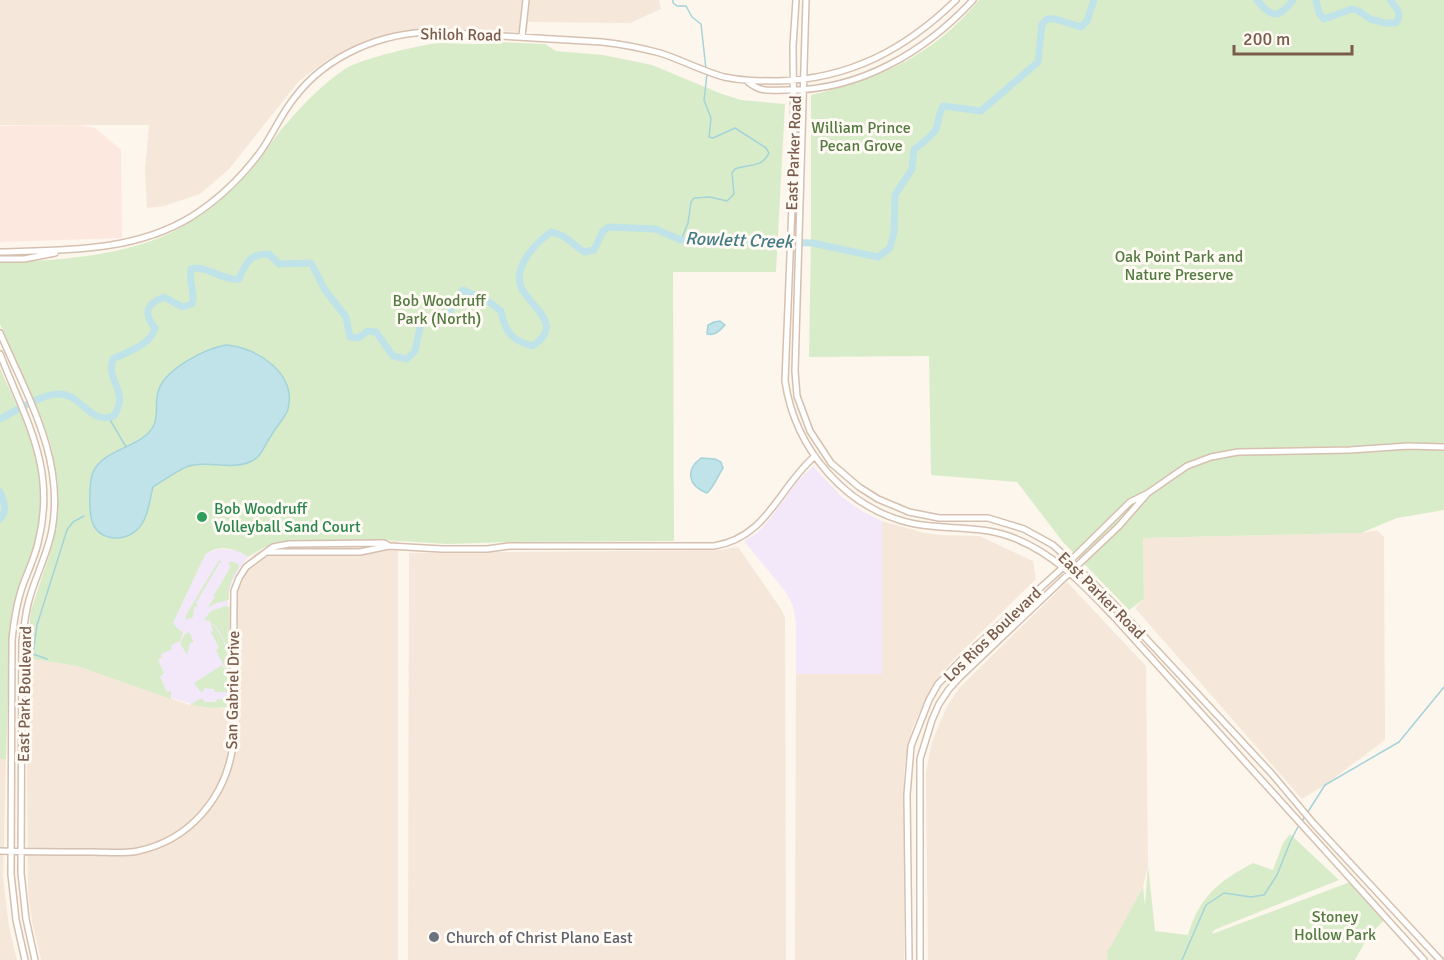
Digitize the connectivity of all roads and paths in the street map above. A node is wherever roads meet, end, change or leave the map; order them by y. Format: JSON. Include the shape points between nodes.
{"nodes":[{"id":1,"x":526,"y":0,"type":"edge"},
{"id":2,"x":796,"y":0,"type":"edge"},
{"id":3,"x":806,"y":0,"type":"edge"},
{"id":4,"x":956,"y":0,"type":"edge"},
{"id":5,"x":973,"y":0,"type":"edge"},
{"id":6,"x":522,"y":36,"type":"junction"},
{"id":7,"x":794,"y":80,"type":"junction"},
{"id":8,"x":804,"y":80,"type":"junction"},
{"id":9,"x":746,"y":81,"type":"junction"},
{"id":10,"x":795,"y":90,"type":"junction"},
{"id":11,"x":804,"y":90,"type":"junction"},
{"id":12,"x":72,"y":250,"type":"junction"},
{"id":13,"x":0,"y":252,"type":"edge"},
{"id":14,"x":0,"y":259,"type":"edge"},
{"id":15,"x":0,"y":333,"type":"edge"},
{"id":16,"x":0,"y":354,"type":"edge"},
{"id":17,"x":785,"y":364,"type":"junction"},
{"id":18,"x":794,"y":364,"type":"junction"},
{"id":19,"x":800,"y":407,"type":"junction"},
{"id":20,"x":791,"y":410,"type":"junction"},
{"id":21,"x":1444,"y":447,"type":"edge"},
{"id":22,"x":822,"y":451,"type":"junction"},
{"id":23,"x":814,"y":457,"type":"junction"},
{"id":24,"x":1148,"y":493,"type":"junction"},
{"id":25,"x":1070,"y":561,"type":"junction"},
{"id":26,"x":1064,"y":566,"type":"junction"},
{"id":27,"x":1076,"y":566,"type":"junction"},
{"id":28,"x":1070,"y":572,"type":"junction"},
{"id":29,"x":1200,"y":696,"type":"junction"},
{"id":30,"x":1192,"y":703,"type":"junction"},
{"id":31,"x":0,"y":851,"type":"edge"},
{"id":32,"x":12,"y":851,"type":"junction"},
{"id":33,"x":21,"y":851,"type":"junction"},
{"id":34,"x":25,"y":960,"type":"edge"},
{"id":35,"x":35,"y":960,"type":"edge"},
{"id":36,"x":909,"y":960,"type":"edge"},
{"id":37,"x":920,"y":960,"type":"edge"},
{"id":38,"x":1424,"y":960,"type":"edge"},
{"id":39,"x":1440,"y":960,"type":"edge"}],
"edges":[{"from":1,"to":6,"type":"main road"},
{"from":2,"to":7,"type":"main road","name":"East Parker Road"},
{"from":3,"to":8,"type":"main road","name":"East Parker Road"},
{"from":4,"to":8,"type":"main road","name":"Shiloh Road","via":[[937,19],[894,49],[856,67]]},
{"from":5,"to":11,"type":"main road","name":"Shiloh Road","via":[[939,33],[902,58],[861,77]]},
{"from":6,"to":9,"type":"main road","name":"Shiloh Road","via":[[610,43],[661,54]]},
{"from":6,"to":12,"type":"main road","name":"Shiloh Road","via":[[425,32],[355,49],[323,68],[305,85],[260,152],[237,180],[206,207],[174,226],[146,236]]},
{"from":7,"to":8,"type":"main road","name":"Shiloh Road"},
{"from":7,"to":9,"type":"main road","name":"Shiloh Road"},
{"from":7,"to":10,"type":"main road","name":"East Parker Road"},
{"from":8,"to":11,"type":"main road","name":"East Parker Road"},
{"from":9,"to":10,"type":"main road","name":"Shiloh Road","via":[[759,90]]},
{"from":10,"to":11,"type":"main road","name":"Shiloh Road"},
{"from":10,"to":17,"type":"main road","name":"East Parker Road"},
{"from":11,"to":18,"type":"main road","name":"East Parker Road"},
{"from":12,"to":13,"type":"main road","name":"Shiloh Road"},
{"from":12,"to":14,"type":"main road","name":"Shiloh Road"},
{"from":15,"to":33,"type":"main road","name":"East Park Boulevard","via":[[47,444],[54,505],[48,548],[28,604],[22,641]]},
{"from":16,"to":32,"type":"main road","name":"East Park Boulevard","via":[[39,449],[44,506],[38,544],[14,624]]},
{"from":17,"to":18,"type":"main road"},
{"from":17,"to":20,"type":"main road","name":"East Parker Road"},
{"from":18,"to":19,"type":"main road","name":"East Parker Road"},
{"from":19,"to":20,"type":"main road"},
{"from":19,"to":22,"type":"main road","name":"East Parker Road"},
{"from":20,"to":23,"type":"main road","name":"East Parker Road"},
{"from":21,"to":24,"type":"main road","name":"Los Rios Boulevard","via":[[1223,454],[1187,466]]},
{"from":22,"to":23,"type":"main road","name":"San Gabriel Drive"},
{"from":22,"to":25,"type":"main road","name":"East Parker Road","via":[[849,480],[890,505],[939,518],[1002,521],[1044,539]]},
{"from":23,"to":26,"type":"main road","name":"East Parker Road","via":[[839,484],[897,519],[1011,536]]},
{"from":23,"to":33,"type":"main road","name":"San Gabriel Drive","via":[[754,528],[738,540],[714,546],[471,549],[389,546],[360,552],[268,552],[246,567],[234,591],[231,760],[222,786],[204,812],[165,842],[137,851]]},
{"from":24,"to":25,"type":"main road","name":"Los Rios Boulevard","via":[[1125,507]]},
{"from":24,"to":27,"type":"main road","name":"Los Rios Boulevard"},
{"from":25,"to":26,"type":"main road","name":"Los Rios Boulevard"},
{"from":25,"to":27,"type":"main road","name":"East Parker Road"},
{"from":26,"to":28,"type":"main road","name":"East Parker Road"},
{"from":26,"to":36,"type":"main road","name":"Los Rios Boulevard","via":[[938,684],[922,716],[911,746],[908,780]]},
{"from":27,"to":28,"type":"main road","name":"Los Rios Boulevard"},
{"from":27,"to":29,"type":"main road","name":"East Parker Road"},
{"from":28,"to":30,"type":"main road","name":"East Parker Road"},
{"from":28,"to":37,"type":"main road","name":"Los Rios Boulevard","via":[[949,689],[932,720],[920,759]]},
{"from":29,"to":30,"type":"main road"},
{"from":29,"to":39,"type":"main road","name":"East Parker Road"},
{"from":30,"to":38,"type":"main road","name":"East Parker Road"},
{"from":31,"to":32,"type":"main road","name":"San Gabriel Drive"},
{"from":32,"to":33,"type":"main road","name":"San Gabriel Drive"},
{"from":32,"to":34,"type":"main road","name":"East Park Boulevard","via":[[14,905]]},
{"from":33,"to":35,"type":"main road","name":"East Park Boulevard","via":[[25,912]]}]}
